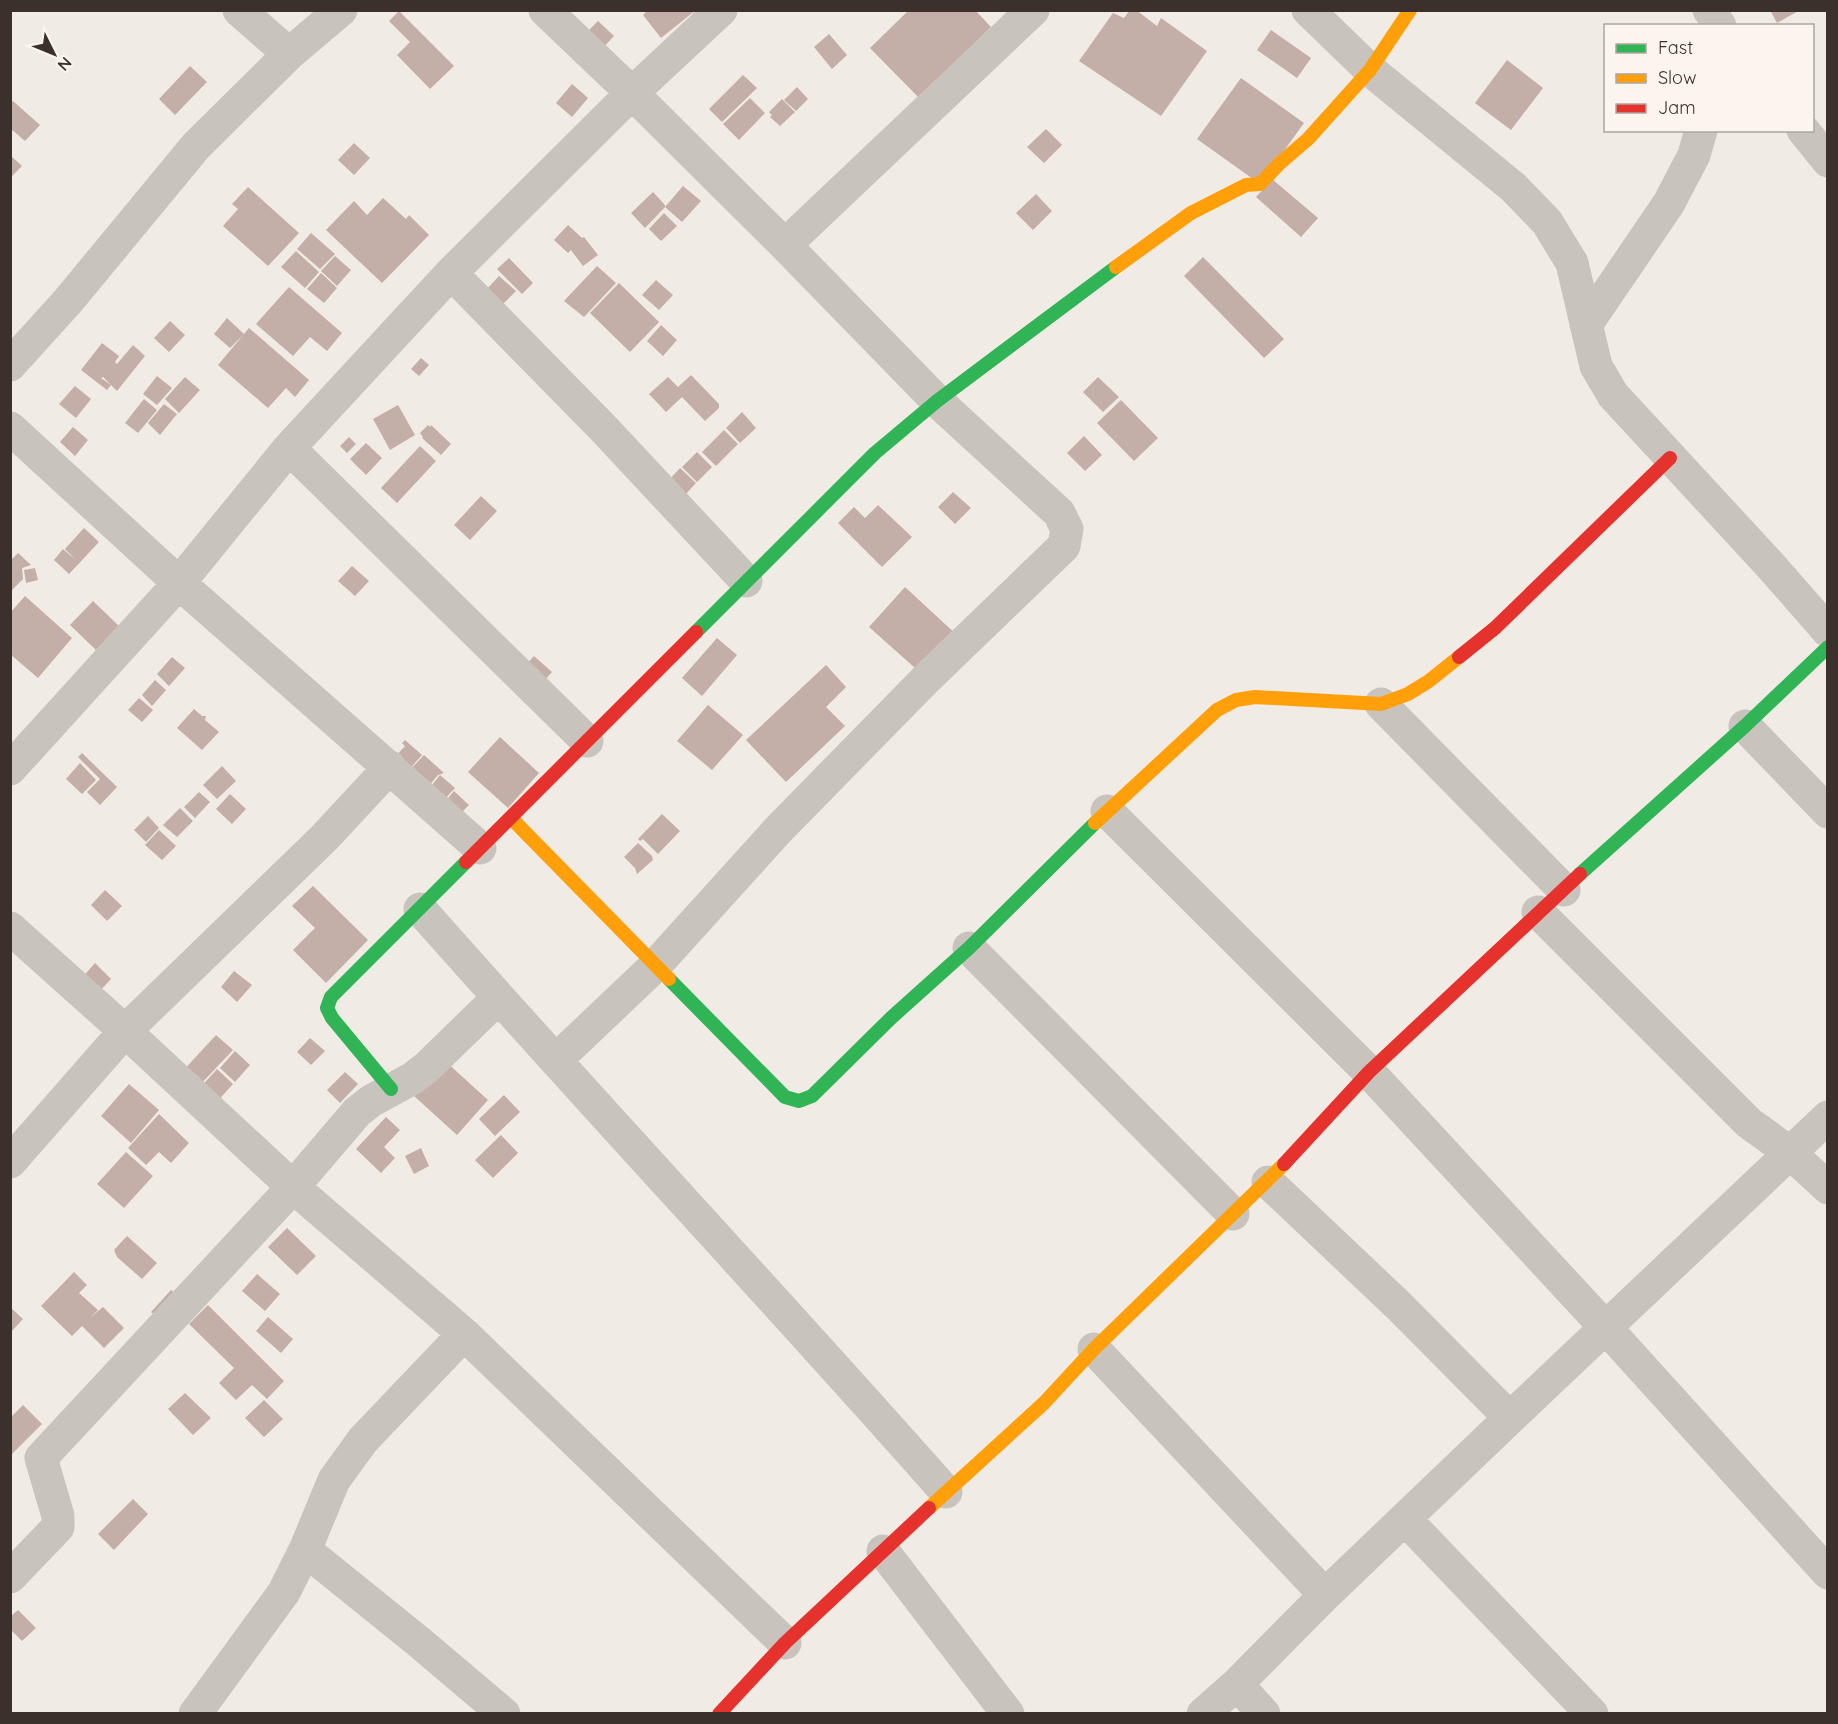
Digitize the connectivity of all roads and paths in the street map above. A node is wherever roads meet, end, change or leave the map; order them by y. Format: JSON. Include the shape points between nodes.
{"nodes":[{"id":1,"x":239,"y":10,"type":"edge"},
{"id":2,"x":341,"y":10,"type":"edge"},
{"id":3,"x":544,"y":10,"type":"edge"},
{"id":4,"x":721,"y":10,"type":"edge"},
{"id":5,"x":1033,"y":10,"type":"edge"},
{"id":6,"x":1308,"y":10,"type":"edge"},
{"id":7,"x":1410,"y":10,"type":"edge"},
{"id":8,"x":1709,"y":10,"type":"edge"},
{"id":9,"x":1719,"y":24,"type":"edge"},
{"id":10,"x":289,"y":54,"type":"junction"},
{"id":11,"x":1370,"y":70,"type":"junction"},
{"id":12,"x":632,"y":93,"type":"junction"},
{"id":13,"x":1700,"y":132,"type":"edge"},
{"id":14,"x":1805,"y":132,"type":"edge"},
{"id":15,"x":1827,"y":161,"type":"edge"},
{"id":16,"x":785,"y":244,"type":"junction"},
{"id":17,"x":451,"y":273,"type":"junction"},
{"id":18,"x":1586,"y":325,"type":"junction"},
{"id":19,"x":10,"y":365,"type":"edge"},
{"id":20,"x":937,"y":401,"type":"junction"},
{"id":21,"x":10,"y":428,"type":"edge"},
{"id":22,"x":289,"y":448,"type":"junction"},
{"id":23,"x":1670,"y":458,"type":"junction"},
{"id":24,"x":746,"y":581,"type":"junction"},
{"id":25,"x":179,"y":583,"type":"junction"},
{"id":26,"x":1827,"y":631,"type":"edge"},
{"id":27,"x":1827,"y":647,"type":"edge"},
{"id":28,"x":1381,"y":704,"type":"junction"},
{"id":29,"x":1745,"y":726,"type":"junction"},
{"id":30,"x":587,"y":741,"type":"junction"},
{"id":31,"x":390,"y":768,"type":"junction"},
{"id":32,"x":10,"y":769,"type":"edge"},
{"id":33,"x":1107,"y":811,"type":"junction"},
{"id":34,"x":1827,"y":812,"type":"edge"},
{"id":35,"x":511,"y":818,"type":"junction"},
{"id":36,"x":480,"y":848,"type":"junction"},
{"id":37,"x":1564,"y":890,"type":"junction"},
{"id":38,"x":420,"y":909,"type":"junction"},
{"id":39,"x":1538,"y":912,"type":"junction"},
{"id":40,"x":10,"y":928,"type":"edge"},
{"id":41,"x":969,"y":948,"type":"junction"},
{"id":42,"x":655,"y":966,"type":"junction"},
{"id":43,"x":498,"y":998,"type":"junction"},
{"id":44,"x":125,"y":1031,"type":"junction"},
{"id":45,"x":556,"y":1060,"type":"junction"},
{"id":46,"x":1369,"y":1072,"type":"junction"},
{"id":47,"x":391,"y":1089,"type":"junction"},
{"id":48,"x":1827,"y":1117,"type":"edge"},
{"id":49,"x":1789,"y":1152,"type":"junction"},
{"id":50,"x":10,"y":1162,"type":"edge"},
{"id":51,"x":1268,"y":1182,"type":"junction"},
{"id":52,"x":293,"y":1187,"type":"junction"},
{"id":53,"x":1827,"y":1188,"type":"edge"},
{"id":54,"x":1233,"y":1214,"type":"junction"},
{"id":55,"x":1606,"y":1328,"type":"junction"},
{"id":56,"x":464,"y":1334,"type":"junction"},
{"id":57,"x":1094,"y":1349,"type":"junction"},
{"id":58,"x":1510,"y":1418,"type":"junction"},
{"id":59,"x":946,"y":1492,"type":"junction"},
{"id":60,"x":1405,"y":1519,"type":"junction"},
{"id":61,"x":305,"y":1550,"type":"junction"},
{"id":62,"x":883,"y":1551,"type":"junction"},
{"id":63,"x":1827,"y":1573,"type":"edge"},
{"id":64,"x":10,"y":1577,"type":"edge"},
{"id":65,"x":1325,"y":1595,"type":"junction"},
{"id":66,"x":785,"y":1643,"type":"junction"},
{"id":67,"x":1237,"y":1684,"type":"junction"},
{"id":68,"x":195,"y":1713,"type":"edge"},
{"id":69,"x":504,"y":1713,"type":"edge"},
{"id":70,"x":719,"y":1713,"type":"edge"},
{"id":71,"x":1008,"y":1713,"type":"edge"},
{"id":72,"x":1203,"y":1713,"type":"edge"},
{"id":73,"x":1264,"y":1713,"type":"edge"},
{"id":74,"x":1592,"y":1713,"type":"edge"}],
"edges":[{"from":1,"to":10,"type":"street"},
{"from":2,"to":10,"type":"street"},
{"from":3,"to":12,"type":"street"},
{"from":4,"to":12,"type":"street"},
{"from":5,"to":16,"type":"street"},
{"from":6,"to":11,"type":"street"},
{"from":7,"to":11,"type":"street"},
{"from":8,"to":9,"type":"street"},
{"from":10,"to":19,"type":"street","via":[[196,146]]},
{"from":11,"to":18,"type":"street","via":[[1513,186],[1547,222],[1572,263]]},
{"from":11,"to":20,"type":"street","via":[[1308,139],[1260,184],[1246,184],[1191,213]]},
{"from":12,"to":16,"type":"street"},
{"from":12,"to":17,"type":"street"},
{"from":13,"to":18,"type":"street","via":[[1694,155],[1669,203]]},
{"from":14,"to":15,"type":"street"},
{"from":16,"to":20,"type":"street"},
{"from":17,"to":22,"type":"street"},
{"from":17,"to":24,"type":"street"},
{"from":18,"to":23,"type":"street","via":[[1596,366],[1612,395]]},
{"from":20,"to":24,"type":"street","via":[[875,453]]},
{"from":20,"to":42,"type":"street","via":[[1059,513],[1067,529],[1064,546],[787,821]]},
{"from":21,"to":25,"type":"street"},
{"from":22,"to":25,"type":"street"},
{"from":22,"to":30,"type":"street"},
{"from":23,"to":26,"type":"street"},
{"from":23,"to":28,"type":"street","via":[[1495,628],[1429,681]]},
{"from":24,"to":30,"type":"street"},
{"from":25,"to":31,"type":"street"},
{"from":25,"to":32,"type":"street"},
{"from":27,"to":29,"type":"street"},
{"from":28,"to":33,"type":"street","via":[[1255,697],[1236,700],[1217,710]]},
{"from":28,"to":37,"type":"street"},
{"from":29,"to":34,"type":"street"},
{"from":29,"to":37,"type":"street"},
{"from":30,"to":35,"type":"street"},
{"from":31,"to":36,"type":"street"},
{"from":31,"to":44,"type":"street","via":[[324,838]]},
{"from":33,"to":41,"type":"street"},
{"from":33,"to":46,"type":"street"},
{"from":35,"to":36,"type":"street"},
{"from":35,"to":42,"type":"street"},
{"from":36,"to":38,"type":"street"},
{"from":37,"to":39,"type":"street"},
{"from":38,"to":43,"type":"street"},
{"from":38,"to":47,"type":"street","via":[[330,997],[327,1008]]},
{"from":39,"to":46,"type":"street"},
{"from":39,"to":49,"type":"street","via":[[1749,1123]]},
{"from":40,"to":44,"type":"street"},
{"from":41,"to":42,"type":"street","via":[[812,1096],[799,1101],[785,1097]]},
{"from":41,"to":54,"type":"street"},
{"from":42,"to":45,"type":"street"},
{"from":43,"to":45,"type":"street"},
{"from":43,"to":47,"type":"street","via":[[427,1067]]},
{"from":44,"to":50,"type":"street"},
{"from":44,"to":52,"type":"street"},
{"from":45,"to":59,"type":"street"},
{"from":46,"to":51,"type":"street"},
{"from":46,"to":55,"type":"street"},
{"from":47,"to":52,"type":"street","via":[[357,1112]]},
{"from":48,"to":49,"type":"street"},
{"from":49,"to":53,"type":"street"},
{"from":49,"to":55,"type":"street"},
{"from":51,"to":54,"type":"street"},
{"from":51,"to":58,"type":"street"},
{"from":52,"to":56,"type":"street"},
{"from":52,"to":64,"type":"street","via":[[41,1458],[58,1527]]},
{"from":54,"to":57,"type":"street"},
{"from":55,"to":58,"type":"street"},
{"from":55,"to":63,"type":"street"},
{"from":56,"to":61,"type":"street","via":[[363,1440],[334,1480]]},
{"from":56,"to":66,"type":"street"},
{"from":57,"to":59,"type":"street","via":[[1044,1403]]},
{"from":57,"to":65,"type":"street"},
{"from":58,"to":60,"type":"street"},
{"from":59,"to":62,"type":"street"},
{"from":60,"to":65,"type":"street"},
{"from":60,"to":74,"type":"street"},
{"from":61,"to":68,"type":"street","via":[[284,1592]]},
{"from":61,"to":69,"type":"street"},
{"from":62,"to":66,"type":"street"},
{"from":62,"to":71,"type":"street"},
{"from":65,"to":67,"type":"street"},
{"from":66,"to":70,"type":"street"},
{"from":67,"to":72,"type":"street"},
{"from":67,"to":73,"type":"street"}]}
